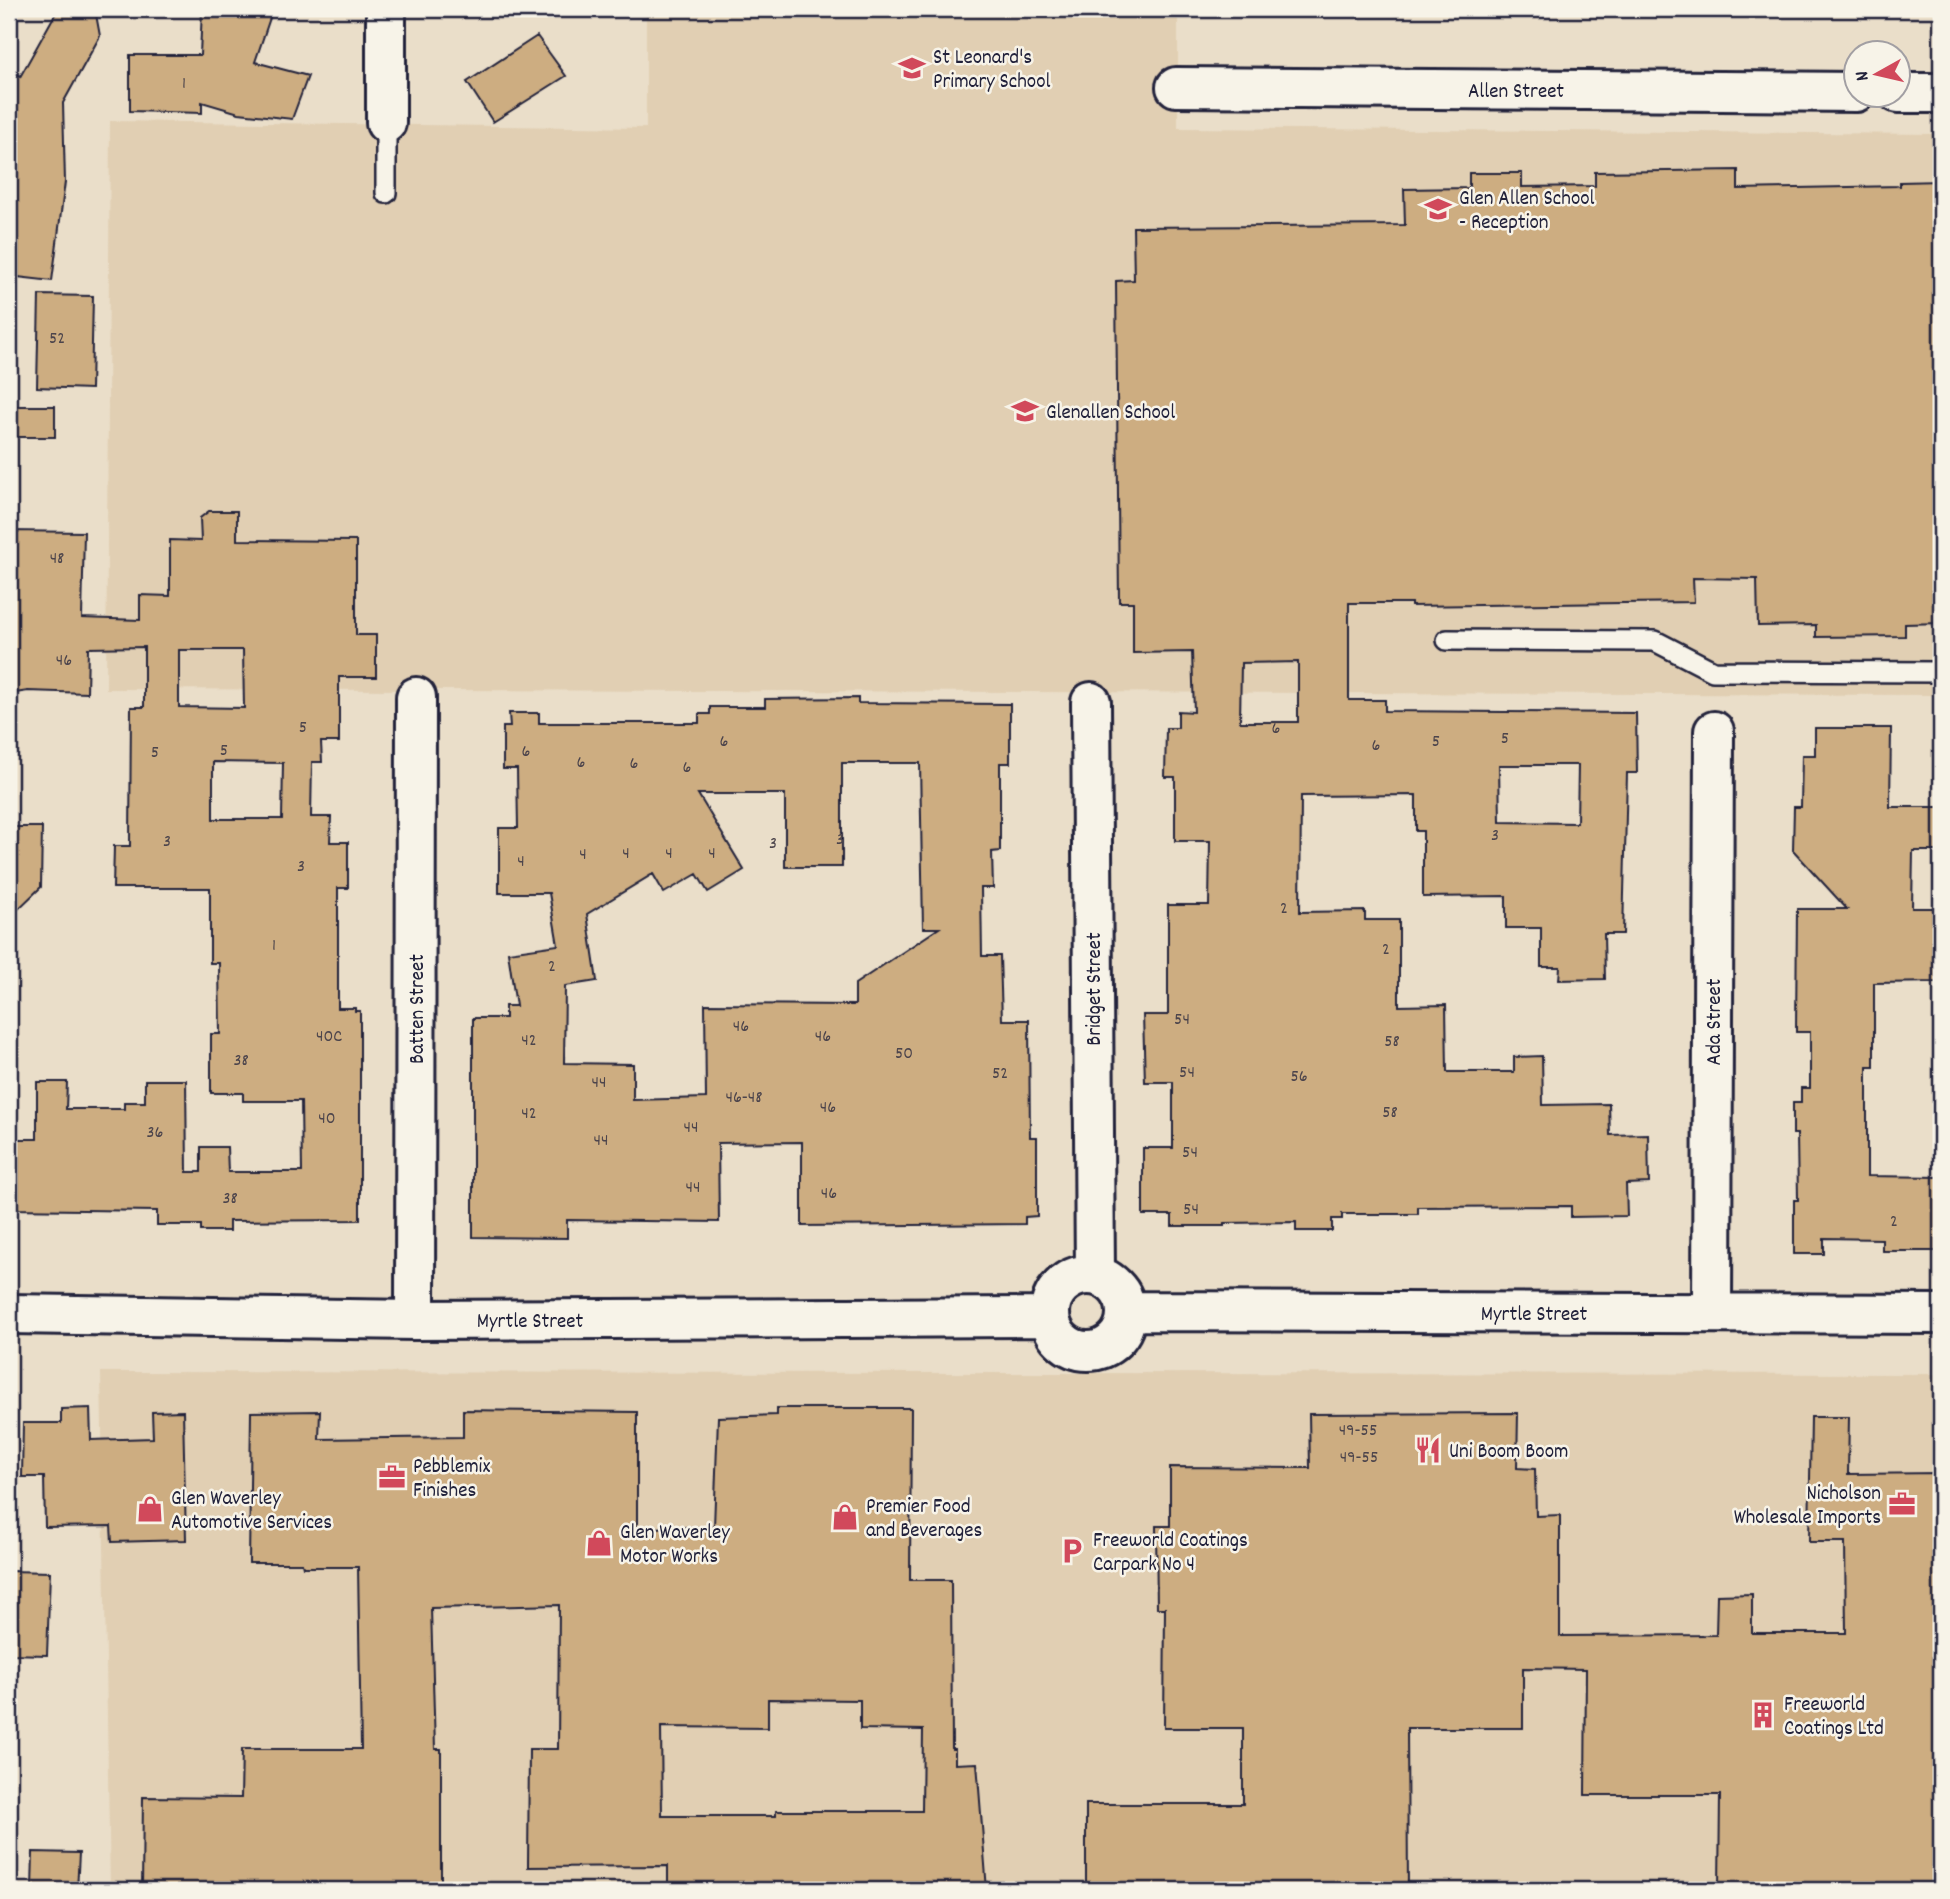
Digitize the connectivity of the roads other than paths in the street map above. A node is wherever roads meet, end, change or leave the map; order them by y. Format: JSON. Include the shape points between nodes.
{"nodes":[{"id":1,"x":386,"y":9,"type":"edge"},
{"id":2,"x":1176,"y":87,"type":"dead end"},
{"id":3,"x":1842,"y":92,"type":"edge"},
{"id":4,"x":1912,"y":93,"type":"edge"},
{"id":5,"x":1941,"y":93,"type":"edge"},
{"id":6,"x":386,"y":123,"type":"joint"},
{"id":7,"x":386,"y":192,"type":"dead end"},
{"id":8,"x":1447,"y":640,"type":"dead end"},
{"id":9,"x":1941,"y":672,"type":"edge"},
{"id":10,"x":416,"y":697,"type":"dead end"},
{"id":11,"x":1091,"y":702,"type":"dead end"},
{"id":12,"x":1714,"y":731,"type":"dead end"},
{"id":13,"x":1095,"y":1275,"type":"junction"},
{"id":14,"x":1126,"y":1311,"type":"junction"},
{"id":15,"x":1712,"y":1313,"type":"junction"},
{"id":16,"x":9,"y":1314,"type":"edge"},
{"id":17,"x":1941,"y":1314,"type":"edge"},
{"id":18,"x":1050,"y":1317,"type":"junction"},
{"id":19,"x":415,"y":1320,"type":"junction"}],
"edges":[{"from":1,"to":6,"type":"street"},
{"from":2,"to":3,"type":"street","name":"Allen Street"},
{"from":4,"to":5,"type":"street"},
{"from":6,"to":7,"type":"lane"},
{"from":8,"to":9,"type":"lane","via":[[1655,640],[1713,671]]},
{"from":10,"to":19,"type":"street","name":"Batten Street"},
{"from":11,"to":13,"type":"street","name":"Bridget Street"},
{"from":12,"to":15,"type":"street","name":"Ada Street"},
{"from":13,"to":14,"type":"street","via":[[1117,1288]]},
{"from":13,"to":18,"type":"street","via":[[1065,1282],[1056,1292]]},
{"from":14,"to":15,"type":"street","name":"Myrtle Street"},
{"from":14,"to":18,"type":"street","via":[[1118,1335],[1104,1347],[1091,1350],[1066,1344]]},
{"from":15,"to":17,"type":"street","name":"Myrtle Street"},
{"from":16,"to":19,"type":"street","name":"Myrtle Street"},
{"from":18,"to":19,"type":"street","name":"Myrtle Street"}]}
